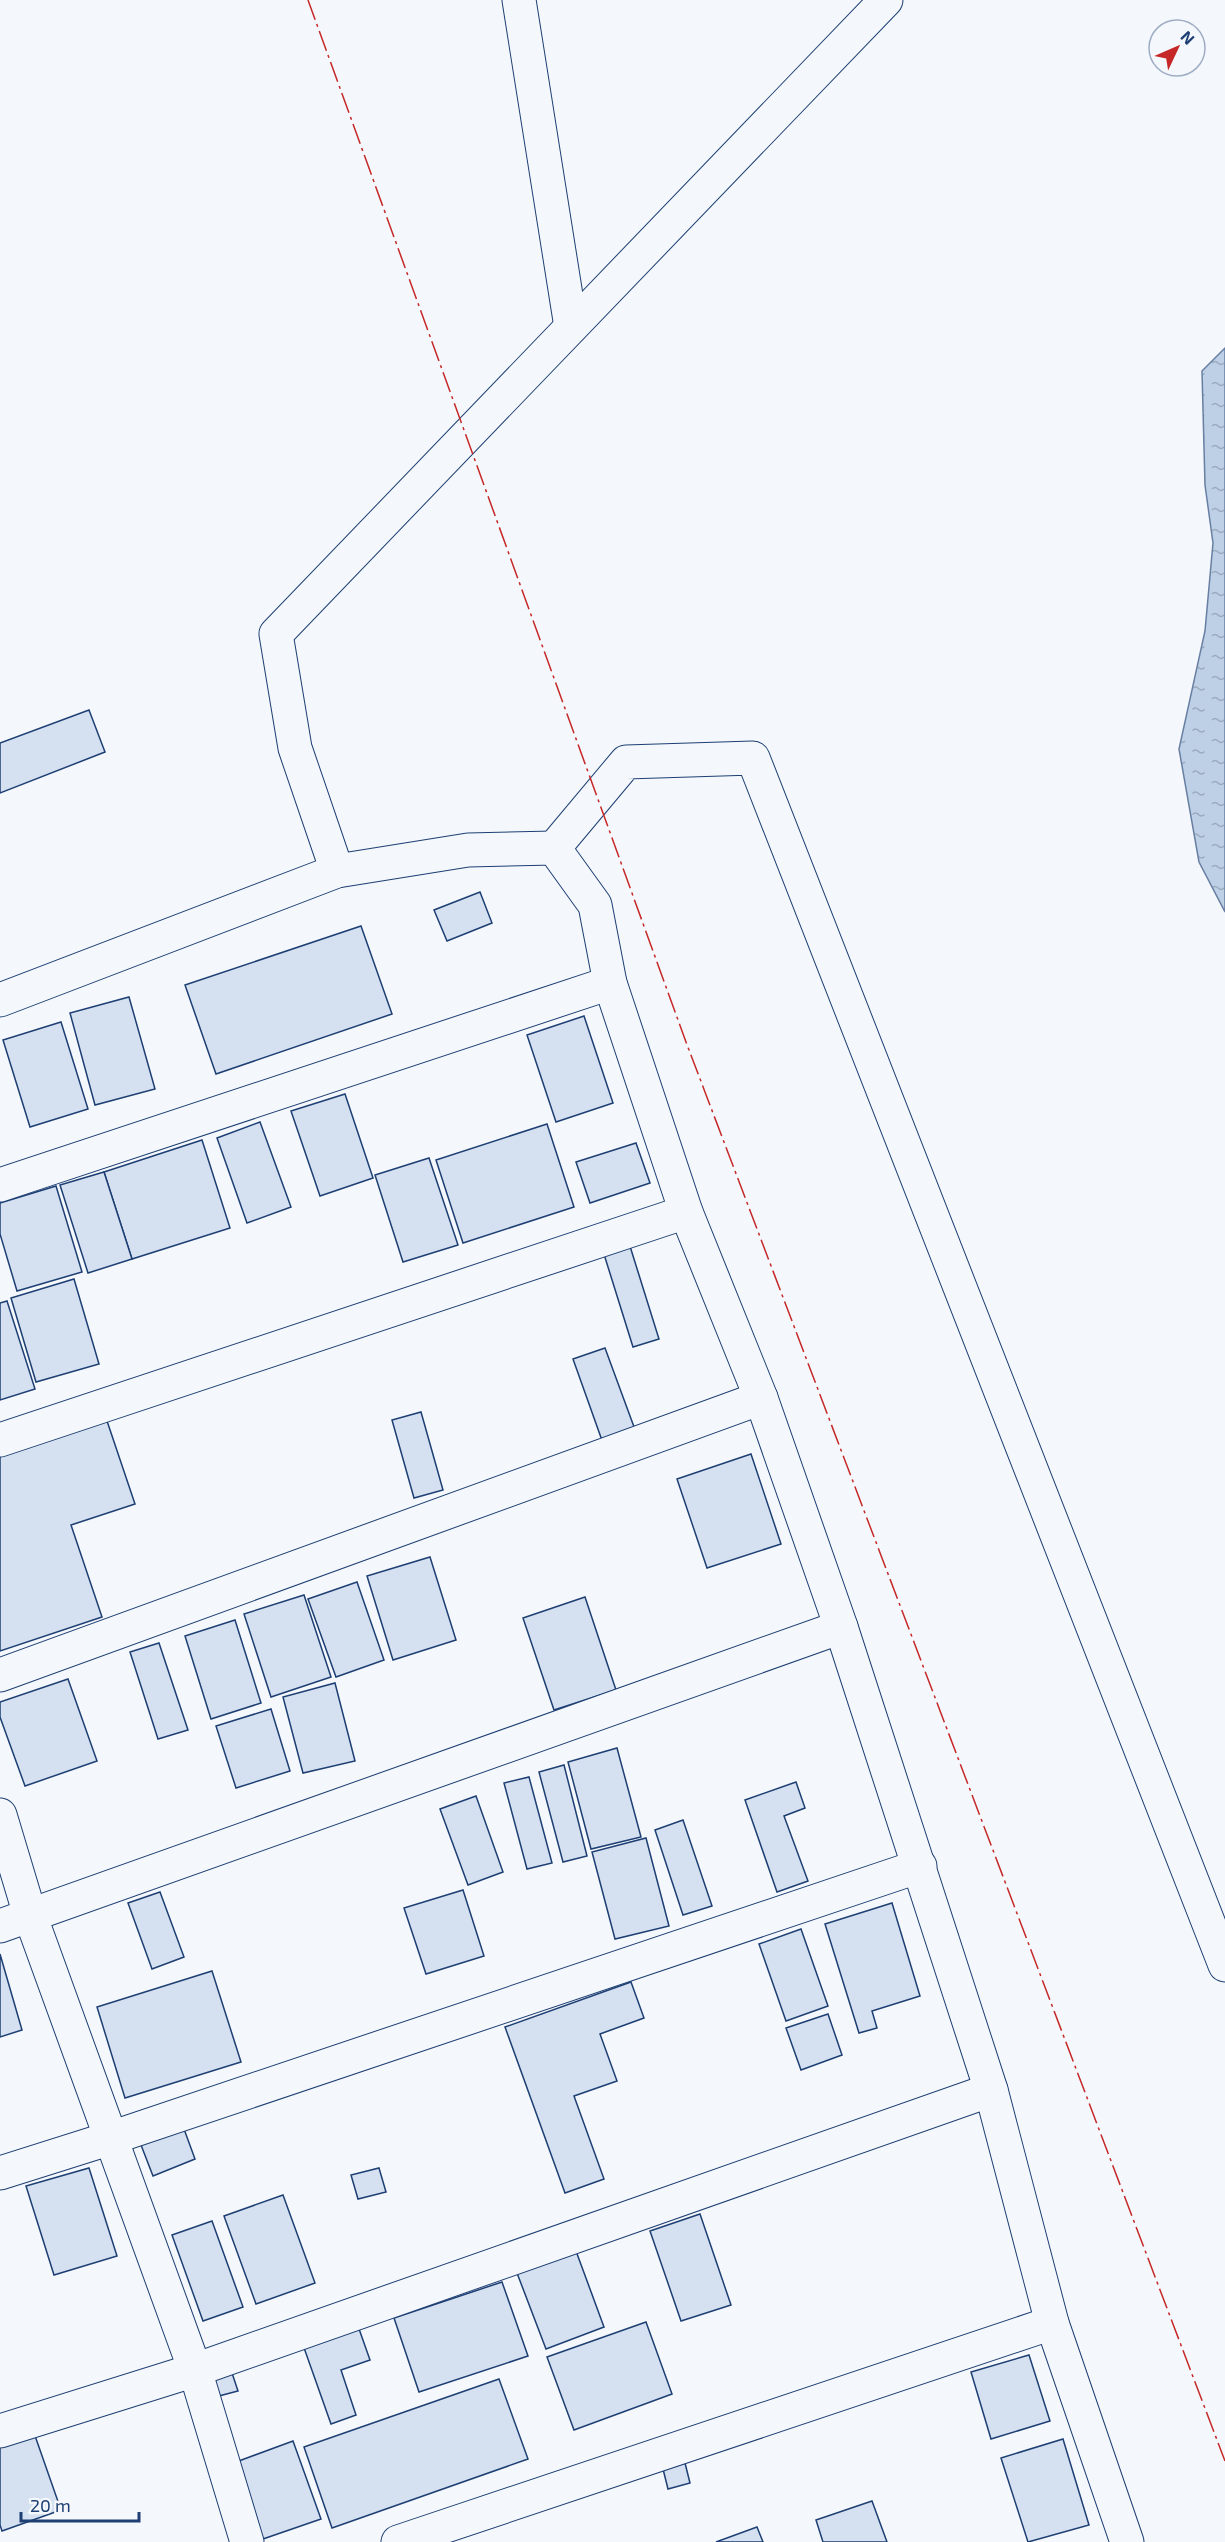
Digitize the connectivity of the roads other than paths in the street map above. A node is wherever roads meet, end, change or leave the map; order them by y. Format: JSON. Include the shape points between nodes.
{"nodes":[{"id":1,"x":519,"y":0,"type":"edge"},
{"id":2,"x":886,"y":0,"type":"edge"},
{"id":3,"x":571,"y":327,"type":"junction"},
{"id":4,"x":554,"y":848,"type":"junction"},
{"id":5,"x":337,"y":871,"type":"junction"},
{"id":6,"x":610,"y":983,"type":"junction"},
{"id":7,"x":0,"y":1000,"type":"edge"},
{"id":8,"x":0,"y":1185,"type":"edge"},
{"id":9,"x":686,"y":1212,"type":"junction"},
{"id":10,"x":761,"y":1398,"type":"junction"},
{"id":11,"x":0,"y":1440,"type":"edge"},
{"id":12,"x":841,"y":1627,"type":"junction"},
{"id":13,"x":0,"y":1675,"type":"edge"},
{"id":14,"x":0,"y":1815,"type":"edge"},
{"id":15,"x":920,"y":1866,"type":"junction"},
{"id":16,"x":30,"y":1915,"type":"junction"},
{"id":17,"x":0,"y":1926,"type":"edge"},
{"id":18,"x":1225,"y":1965,"type":"edge"},
{"id":19,"x":991,"y":2090,"type":"junction"},
{"id":20,"x":111,"y":2138,"type":"junction"},
{"id":21,"x":0,"y":2173,"type":"edge"},
{"id":22,"x":1052,"y":2323,"type":"junction"},
{"id":23,"x":195,"y":2370,"type":"junction"},
{"id":24,"x":0,"y":2431,"type":"edge"},
{"id":25,"x":247,"y":2542,"type":"edge"},
{"id":26,"x":398,"y":2542,"type":"edge"},
{"id":27,"x":1127,"y":2542,"type":"edge"}],
"edges":[{"from":1,"to":3,"type":"street"},
{"from":2,"to":3,"type":"street"},
{"from":3,"to":5,"type":"street","via":[[276,633],[295,748]]},
{"from":4,"to":5,"type":"street","via":[[468,850]]},
{"from":4,"to":6,"type":"street","via":[[596,905]]},
{"from":4,"to":18,"type":"street","via":[[626,762],[753,758]]},
{"from":5,"to":7,"type":"street"},
{"from":6,"to":8,"type":"street"},
{"from":6,"to":9,"type":"street"},
{"from":9,"to":10,"type":"street"},
{"from":9,"to":11,"type":"street"},
{"from":10,"to":12,"type":"street"},
{"from":10,"to":13,"type":"street"},
{"from":12,"to":15,"type":"street"},
{"from":12,"to":16,"type":"street"},
{"from":14,"to":16,"type":"street"},
{"from":15,"to":19,"type":"street"},
{"from":15,"to":20,"type":"street"},
{"from":16,"to":17,"type":"street"},
{"from":16,"to":20,"type":"street"},
{"from":19,"to":22,"type":"street"},
{"from":19,"to":23,"type":"street"},
{"from":20,"to":21,"type":"street"},
{"from":20,"to":23,"type":"street"},
{"from":22,"to":26,"type":"street"},
{"from":22,"to":27,"type":"street"},
{"from":23,"to":24,"type":"street"},
{"from":23,"to":25,"type":"street"}]}
